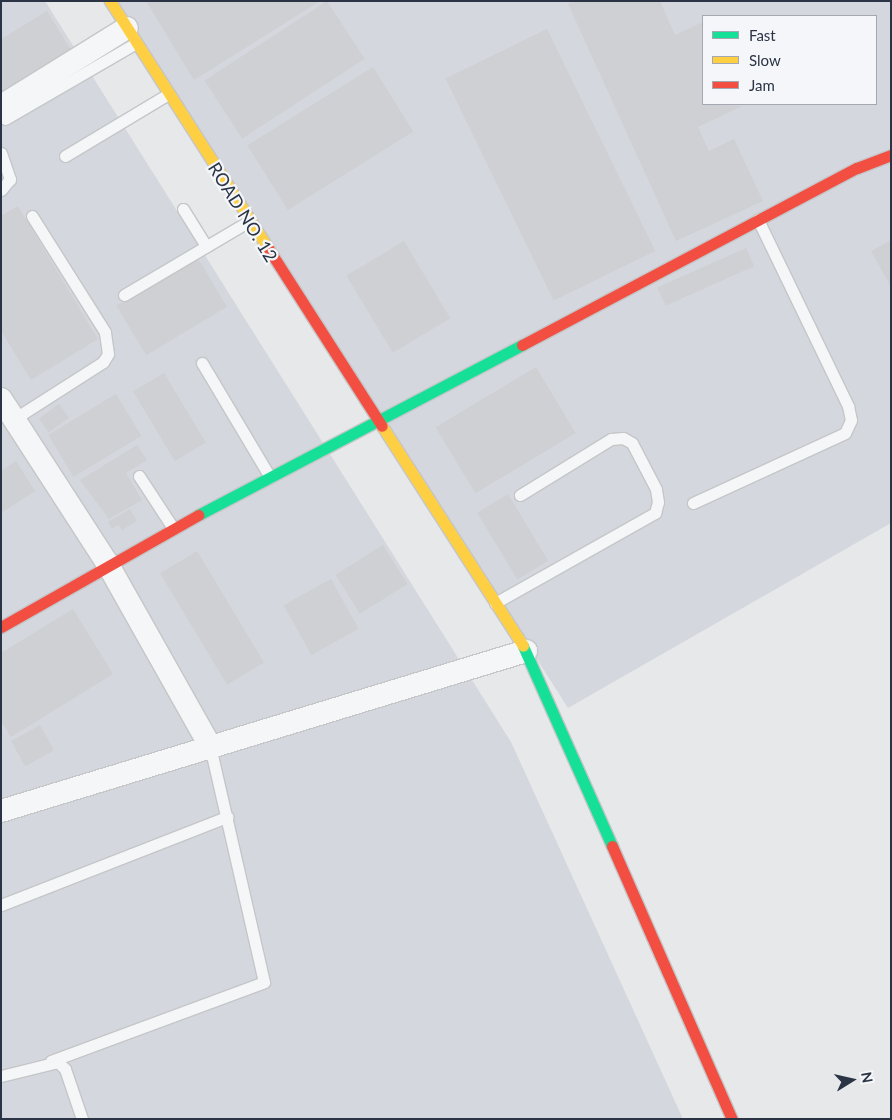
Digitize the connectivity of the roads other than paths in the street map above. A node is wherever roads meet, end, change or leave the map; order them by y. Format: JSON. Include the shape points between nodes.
{"nodes":[{"id":1,"x":110,"y":1,"type":"edge"},
{"id":2,"x":131,"y":35,"type":"junction"},
{"id":3,"x":168,"y":94,"type":"junction"},
{"id":4,"x":3,"y":112,"type":"edge"},
{"id":5,"x":1,"y":153,"type":"edge"},
{"id":6,"x":891,"y":155,"type":"edge"},
{"id":7,"x":65,"y":156,"type":"dead end"},
{"id":8,"x":1,"y":190,"type":"edge"},
{"id":9,"x":184,"y":209,"type":"dead end"},
{"id":10,"x":32,"y":216,"type":"dead end"},
{"id":11,"x":758,"y":220,"type":"junction"},
{"id":12,"x":249,"y":221,"type":"junction"},
{"id":13,"x":206,"y":246,"type":"junction"},
{"id":14,"x":124,"y":295,"type":"dead end"},
{"id":15,"x":202,"y":363,"type":"dead end"},
{"id":16,"x":1,"y":399,"type":"edge"},
{"id":17,"x":14,"y":419,"type":"junction"},
{"id":18,"x":377,"y":422,"type":"junction"},
{"id":19,"x":139,"y":476,"type":"dead end"},
{"id":20,"x":270,"y":477,"type":"junction"},
{"id":21,"x":520,"y":495,"type":"dead end"},
{"id":22,"x":693,"y":503,"type":"dead end"},
{"id":23,"x":173,"y":528,"type":"junction"},
{"id":24,"x":107,"y":563,"type":"junction"},
{"id":25,"x":495,"y":603,"type":"junction"},
{"id":26,"x":1,"y":627,"type":"edge"},
{"id":27,"x":526,"y":651,"type":"junction"},
{"id":28,"x":210,"y":746,"type":"junction"},
{"id":29,"x":1,"y":811,"type":"edge"},
{"id":30,"x":227,"y":817,"type":"junction"},
{"id":31,"x":1,"y":905,"type":"edge"},
{"id":32,"x":51,"y":1061,"type":"junction"},
{"id":33,"x":1,"y":1076,"type":"edge"},
{"id":34,"x":82,"y":1119,"type":"edge"},
{"id":35,"x":732,"y":1119,"type":"edge"}],
"edges":[{"from":1,"to":2,"type":"street","name":"ROAD NO. 12"},
{"from":2,"to":3,"type":"street","name":"ROAD NO. 12"},
{"from":2,"to":4,"type":"street"},
{"from":3,"to":7,"type":"lane"},
{"from":3,"to":12,"type":"street","name":"ROAD NO. 12"},
{"from":5,"to":8,"type":"lane","via":[[10,179]]},
{"from":6,"to":11,"type":"street"},
{"from":9,"to":13,"type":"lane"},
{"from":10,"to":17,"type":"lane","via":[[105,332],[108,354],[103,362]]},
{"from":11,"to":18,"type":"street"},
{"from":11,"to":22,"type":"lane","via":[[851,412],[851,420],[845,432]]},
{"from":12,"to":13,"type":"lane"},
{"from":12,"to":18,"type":"street","name":"ROAD NO. 12"},
{"from":13,"to":14,"type":"lane"},
{"from":15,"to":20,"type":"lane"},
{"from":16,"to":17,"type":"street"},
{"from":17,"to":24,"type":"street"},
{"from":18,"to":20,"type":"street"},
{"from":18,"to":25,"type":"street","name":"ROAD NO. 12"},
{"from":19,"to":23,"type":"lane"},
{"from":20,"to":23,"type":"street"},
{"from":21,"to":25,"type":"lane","via":[[610,439],[623,438],[632,443],[656,489],[658,502],[655,513]]},
{"from":23,"to":24,"type":"street"},
{"from":24,"to":26,"type":"street"},
{"from":24,"to":28,"type":"street"},
{"from":25,"to":27,"type":"street","name":"ROAD NO. 12"},
{"from":27,"to":28,"type":"street"},
{"from":27,"to":35,"type":"street","name":"ROAD NO. 12"},
{"from":28,"to":29,"type":"street"},
{"from":28,"to":30,"type":"lane"},
{"from":30,"to":31,"type":"lane"},
{"from":30,"to":32,"type":"lane","via":[[264,982]]},
{"from":32,"to":33,"type":"lane"},
{"from":32,"to":34,"type":"lane","via":[[66,1069]]}]}
